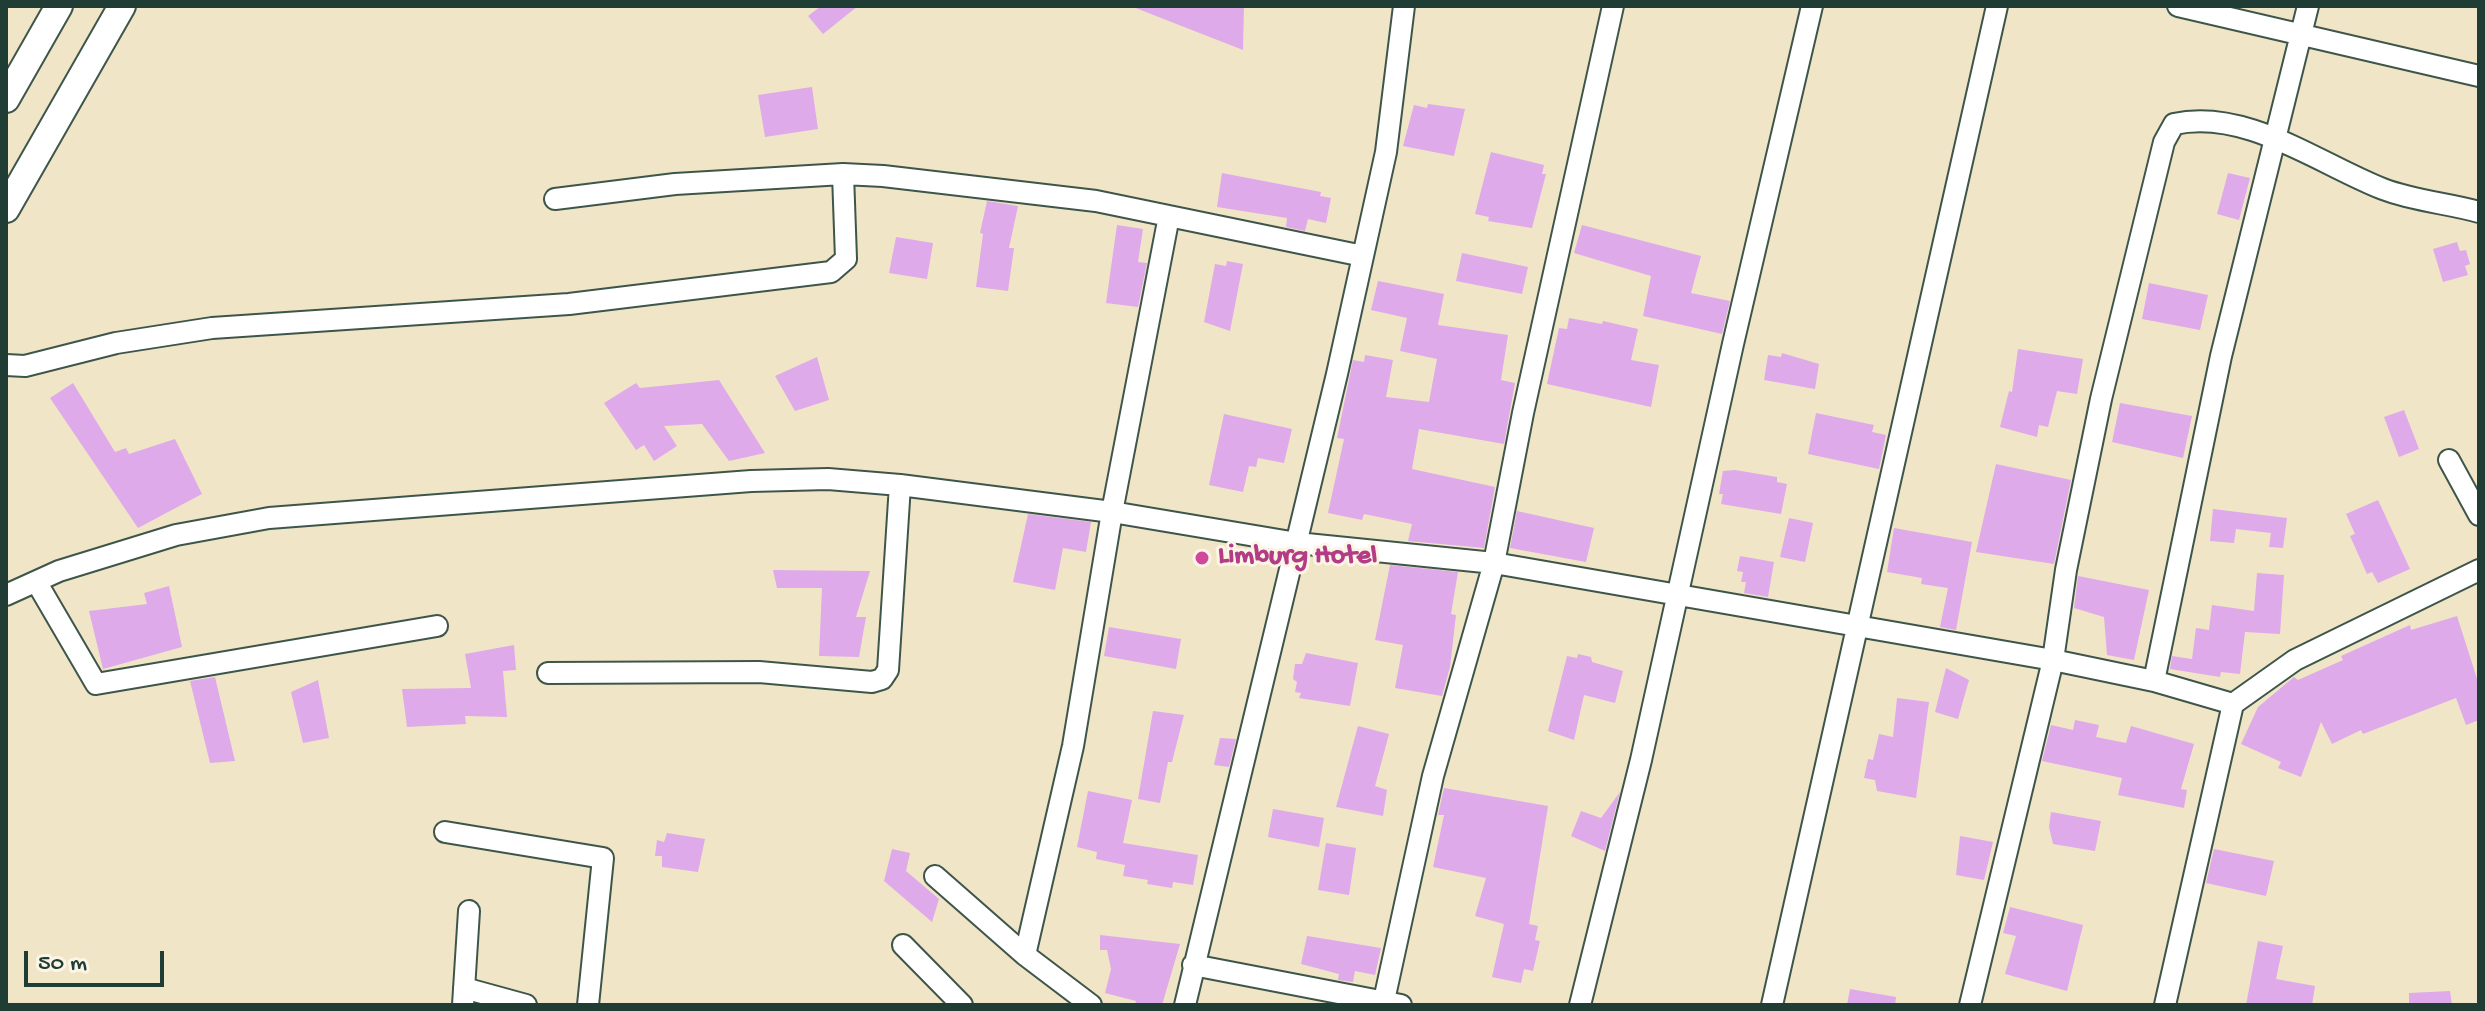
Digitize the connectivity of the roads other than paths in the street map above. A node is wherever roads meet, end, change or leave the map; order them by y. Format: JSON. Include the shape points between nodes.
{"nodes":[{"id":1,"x":59,"y":6,"type":"edge"},
{"id":2,"x":122,"y":6,"type":"edge"},
{"id":3,"x":1404,"y":6,"type":"edge"},
{"id":4,"x":1613,"y":6,"type":"edge"},
{"id":5,"x":1812,"y":6,"type":"edge"},
{"id":6,"x":1997,"y":6,"type":"edge"},
{"id":7,"x":2178,"y":6,"type":"edge"},
{"id":8,"x":2308,"y":6,"type":"edge"},
{"id":9,"x":2300,"y":35,"type":"junction"},
{"id":10,"x":2479,"y":76,"type":"edge"},
{"id":11,"x":6,"y":99,"type":"edge"},
{"id":12,"x":2273,"y":140,"type":"junction"},
{"id":13,"x":843,"y":174,"type":"junction"},
{"id":14,"x":555,"y":199,"type":"dead end"},
{"id":15,"x":6,"y":209,"type":"edge"},
{"id":16,"x":2476,"y":211,"type":"edge"},
{"id":17,"x":1169,"y":216,"type":"junction"},
{"id":18,"x":2479,"y":232,"type":"edge"},
{"id":19,"x":1363,"y":256,"type":"junction"},
{"id":20,"x":6,"y":365,"type":"edge"},
{"id":21,"x":2449,"y":460,"type":"dead end"},
{"id":22,"x":900,"y":485,"type":"junction"},
{"id":23,"x":1112,"y":512,"type":"junction"},
{"id":24,"x":2479,"y":515,"type":"edge"},
{"id":25,"x":1297,"y":543,"type":"junction"},
{"id":26,"x":1494,"y":563,"type":"junction"},
{"id":27,"x":2479,"y":570,"type":"edge"},
{"id":28,"x":37,"y":583,"type":"junction"},
{"id":29,"x":1678,"y":593,"type":"junction"},
{"id":30,"x":6,"y":595,"type":"edge"},
{"id":31,"x":1856,"y":623,"type":"junction"},
{"id":32,"x":437,"y":626,"type":"dead end"},
{"id":33,"x":2053,"y":660,"type":"junction"},
{"id":34,"x":548,"y":673,"type":"dead end"},
{"id":35,"x":2154,"y":681,"type":"junction"},
{"id":36,"x":2233,"y":704,"type":"junction"},
{"id":37,"x":445,"y":832,"type":"dead end"},
{"id":38,"x":935,"y":876,"type":"dead end"},
{"id":39,"x":469,"y":911,"type":"dead end"},
{"id":40,"x":903,"y":945,"type":"dead end"},
{"id":41,"x":1025,"y":955,"type":"junction"},
{"id":42,"x":1193,"y":965,"type":"junction"},
{"id":43,"x":464,"y":997,"type":"edge"},
{"id":44,"x":1389,"y":1004,"type":"edge"},
{"id":45,"x":526,"y":1005,"type":"edge"},
{"id":46,"x":588,"y":1005,"type":"edge"},
{"id":47,"x":962,"y":1005,"type":"edge"},
{"id":48,"x":1091,"y":1005,"type":"edge"},
{"id":49,"x":1185,"y":1005,"type":"edge"},
{"id":50,"x":1580,"y":1005,"type":"edge"},
{"id":51,"x":1772,"y":1005,"type":"edge"},
{"id":52,"x":1970,"y":1005,"type":"edge"},
{"id":53,"x":2165,"y":1005,"type":"edge"}],
"edges":[{"from":1,"to":11,"type":"main road"},
{"from":2,"to":15,"type":"main road"},
{"from":3,"to":19,"type":"street","via":[[1386,152]]},
{"from":4,"to":26,"type":"street"},
{"from":5,"to":29,"type":"street"},
{"from":6,"to":31,"type":"street"},
{"from":7,"to":9,"type":"street"},
{"from":8,"to":9,"type":"street"},
{"from":9,"to":10,"type":"street"},
{"from":9,"to":12,"type":"street"},
{"from":12,"to":16,"type":"street","via":[[2402,196]]},
{"from":12,"to":33,"type":"street","via":[[2243,127],[2191,120],[2174,124],[2164,142],[2101,399]]},
{"from":12,"to":35,"type":"street","via":[[2182,531]]},
{"from":13,"to":14,"type":"street","via":[[675,184]]},
{"from":13,"to":17,"type":"street","via":[[1096,201]]},
{"from":13,"to":20,"type":"street","via":[[846,259],[831,272],[569,304],[212,328],[116,343],[25,366]]},
{"from":16,"to":18,"type":"street"},
{"from":17,"to":19,"type":"street"},
{"from":17,"to":23,"type":"street"},
{"from":19,"to":25,"type":"street"},
{"from":21,"to":24,"type":"street"},
{"from":22,"to":23,"type":"street"},
{"from":22,"to":28,"type":"street","via":[[828,479],[751,481],[269,518],[176,535],[59,571]]},
{"from":22,"to":34,"type":"street","via":[[888,670],[882,679],[759,672]]},
{"from":23,"to":25,"type":"street"},
{"from":23,"to":41,"type":"street","via":[[1073,746]]},
{"from":25,"to":26,"type":"street"},
{"from":25,"to":42,"type":"street"},
{"from":26,"to":29,"type":"street"},
{"from":26,"to":44,"type":"street","via":[[1433,776]]},
{"from":27,"to":36,"type":"street","via":[[2295,660]]},
{"from":28,"to":30,"type":"street"},
{"from":28,"to":32,"type":"street","via":[[96,684]]},
{"from":29,"to":31,"type":"street"},
{"from":29,"to":50,"type":"street"},
{"from":31,"to":33,"type":"street"},
{"from":31,"to":51,"type":"street"},
{"from":33,"to":35,"type":"street"},
{"from":33,"to":52,"type":"street"},
{"from":35,"to":36,"type":"street"},
{"from":36,"to":53,"type":"street"},
{"from":37,"to":46,"type":"street","via":[[603,858]]},
{"from":38,"to":41,"type":"street"},
{"from":39,"to":43,"type":"street"},
{"from":40,"to":47,"type":"street"},
{"from":41,"to":48,"type":"street"},
{"from":42,"to":44,"type":"street"},
{"from":42,"to":49,"type":"street"},
{"from":43,"to":45,"type":"street"}]}
